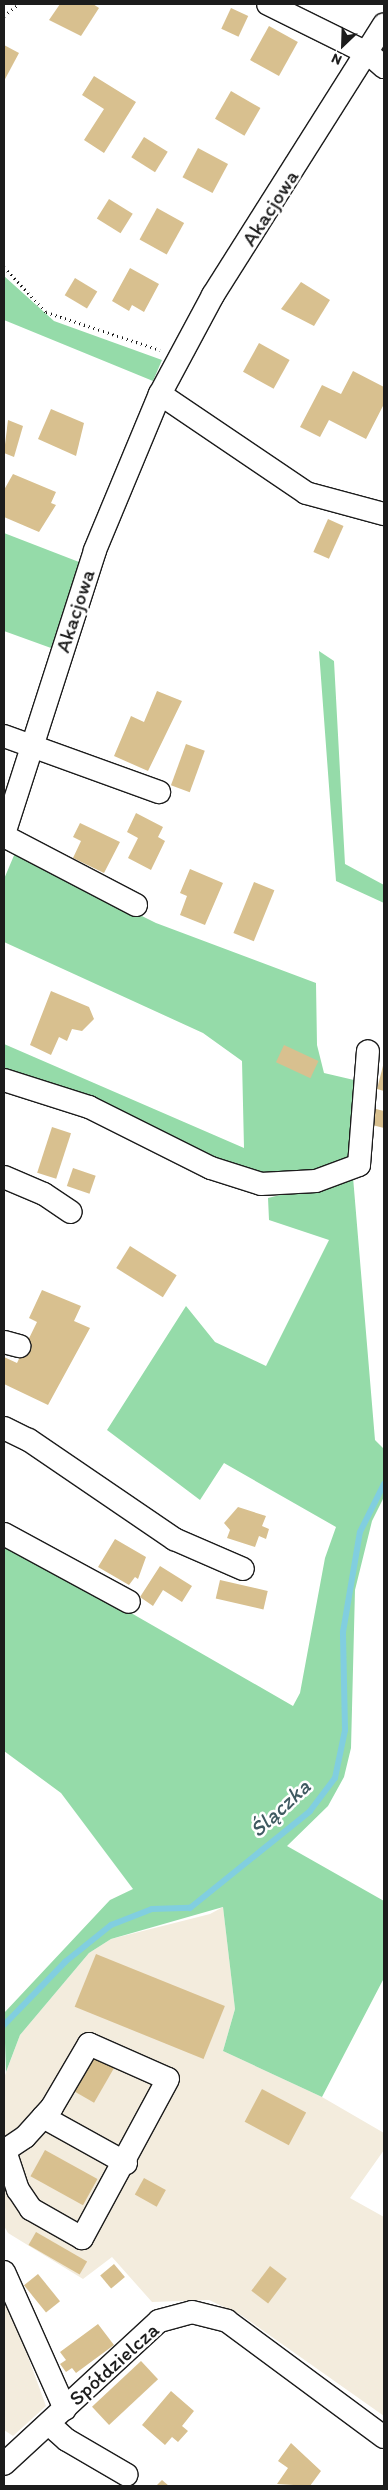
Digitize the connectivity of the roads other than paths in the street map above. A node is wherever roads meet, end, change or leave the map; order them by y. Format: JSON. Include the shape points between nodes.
{"nodes":[{"id":1,"x":268,"y":4,"type":"edge"},
{"id":2,"x":384,"y":25,"type":"edge"},
{"id":3,"x":376,"y":61,"type":"edge"},
{"id":4,"x":160,"y":394,"type":"junction"},
{"id":5,"x":384,"y":514,"type":"edge"},
{"id":6,"x":4,"y":736,"type":"edge"},
{"id":7,"x":33,"y":745,"type":"junction"},
{"id":8,"x":159,"y":792,"type":"dead end"},
{"id":9,"x":4,"y":835,"type":"edge"},
{"id":10,"x":136,"y":906,"type":"dead end"},
{"id":11,"x":368,"y":1052,"type":"dead end"},
{"id":12,"x":4,"y":1080,"type":"edge"},
{"id":13,"x":4,"y":1177,"type":"edge"},
{"id":14,"x":70,"y":1212,"type":"dead end"},
{"id":15,"x":4,"y":1428,"type":"edge"},
{"id":16,"x":4,"y":1534,"type":"edge"},
{"id":17,"x":243,"y":1569,"type":"dead end"},
{"id":18,"x":129,"y":1602,"type":"dead end"},
{"id":19,"x":42,"y":2118,"type":"junction"},
{"id":20,"x":4,"y":2151,"type":"edge"},
{"id":21,"x":126,"y":2162,"type":"junction"},
{"id":22,"x":4,"y":2272,"type":"edge"},
{"id":23,"x":57,"y":2416,"type":"junction"},
{"id":24,"x":384,"y":2437,"type":"edge"},
{"id":25,"x":4,"y":2464,"type":"edge"},
{"id":26,"x":127,"y":2475,"type":"dead end"}],
"edges":[{"from":1,"to":3,"type":"street"},
{"from":2,"to":3,"type":"street","name":"Akacjowa"},
{"from":3,"to":4,"type":"street","name":"Akacjowa","via":[[213,294]]},
{"from":4,"to":5,"type":"street","via":[[306,494]]},
{"from":4,"to":7,"type":"street","name":"Akacjowa","via":[[95,550]]},
{"from":6,"to":7,"type":"street"},
{"from":7,"to":8,"type":"street"},
{"from":7,"to":9,"type":"street","name":"Akacjowa"},
{"from":9,"to":10,"type":"street"},
{"from":11,"to":12,"type":"street","via":[[359,1165],[316,1181],[261,1184],[211,1168],[89,1107]]},
{"from":13,"to":14,"type":"street","via":[[44,1194]]},
{"from":15,"to":17,"type":"street","via":[[29,1440],[174,1539]]},
{"from":16,"to":18,"type":"street"},
{"from":19,"to":20,"type":"street"},
{"from":19,"to":21,"type":"street"},
{"from":19,"to":21,"type":"street","via":[[89,2044],[168,2079]]},
{"from":20,"to":21,"type":"street","via":[[18,2190],[31,2209],[82,2238]]},
{"from":22,"to":23,"type":"street"},
{"from":23,"to":24,"type":"street","name":"Spółdzielcza","via":[[159,2321],[192,2312],[227,2320]]},
{"from":23,"to":25,"type":"street","name":"Spółdzielcza"},
{"from":23,"to":26,"type":"street","via":[[67,2440]]}]}
